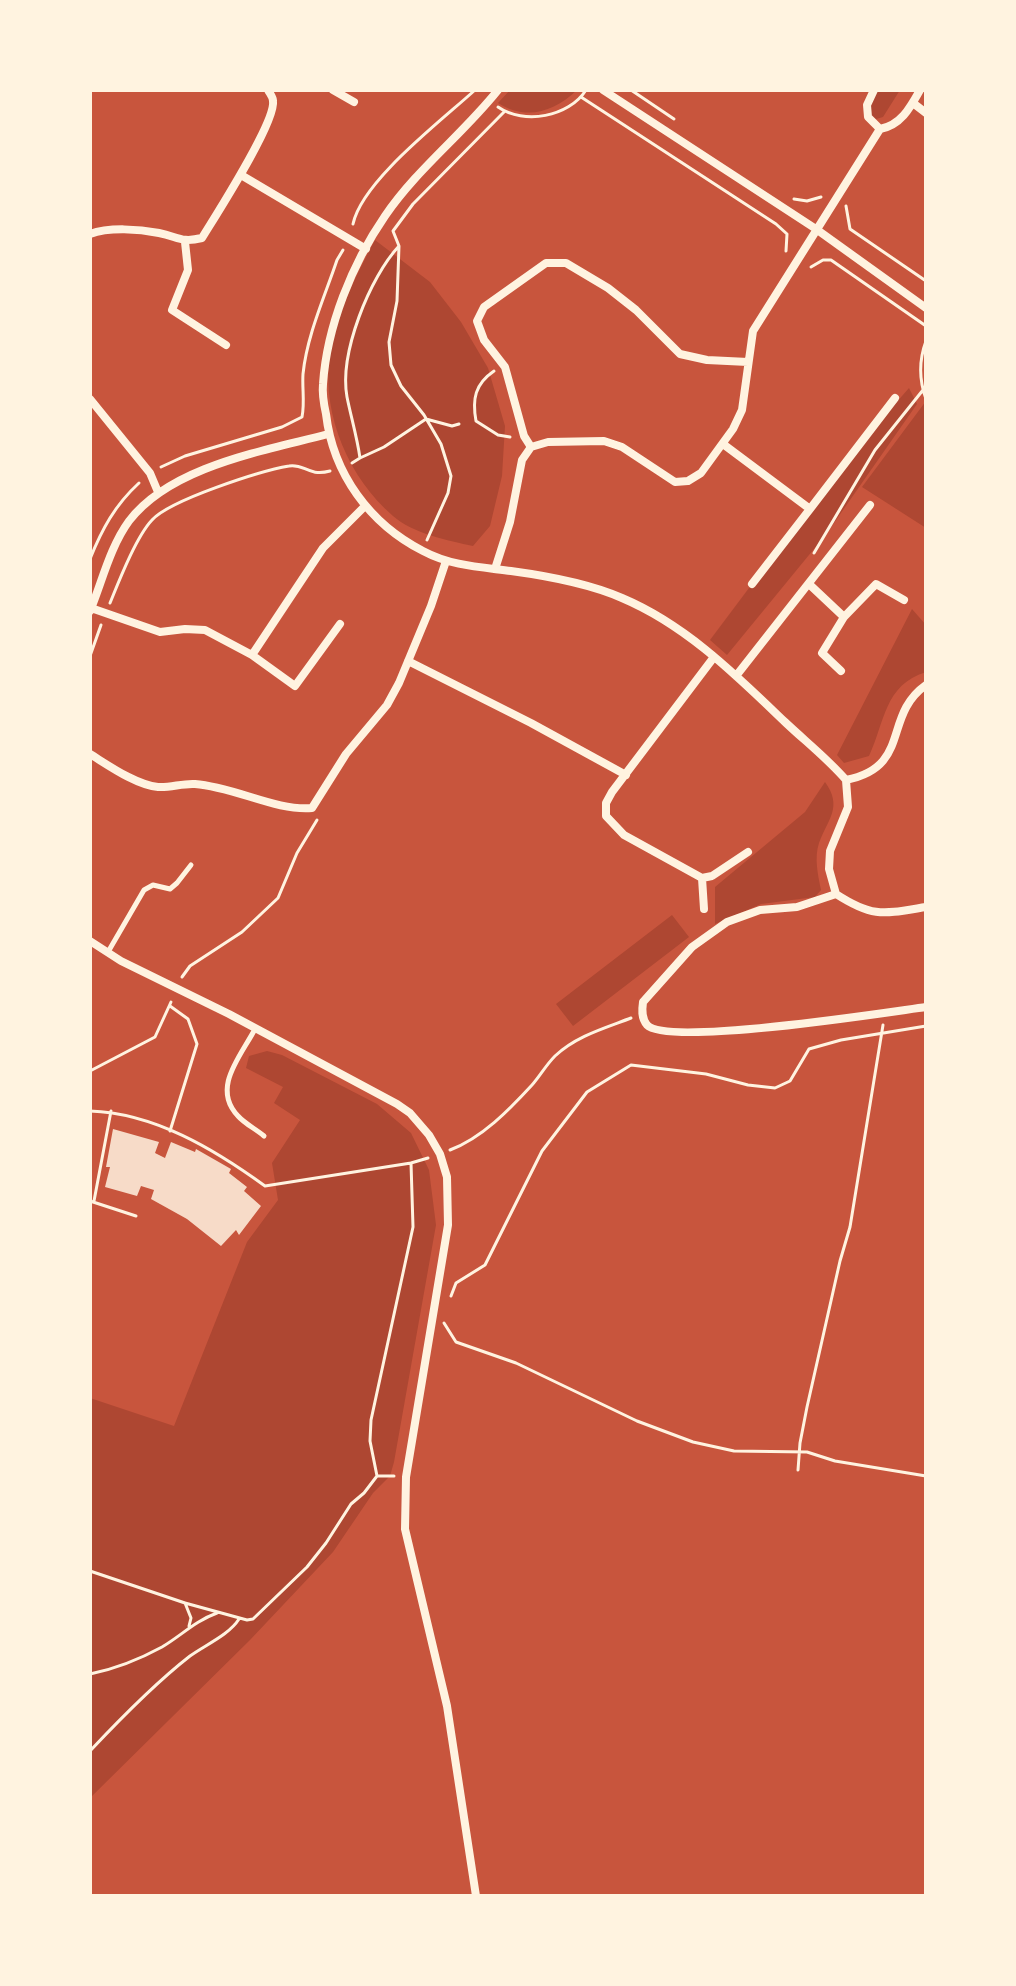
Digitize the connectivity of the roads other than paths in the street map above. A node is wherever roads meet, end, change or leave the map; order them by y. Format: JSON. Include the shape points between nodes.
{"nodes":[{"id":1,"x":269,"y":90,"type":"edge"},
{"id":2,"x":333,"y":90,"type":"edge"},
{"id":3,"x":498,"y":90,"type":"edge"},
{"id":4,"x":603,"y":90,"type":"edge"},
{"id":5,"x":874,"y":90,"type":"edge"},
{"id":6,"x":920,"y":90,"type":"edge"},
{"id":7,"x":354,"y":102,"type":"dead end"},
{"id":8,"x":913,"y":103,"type":"junction"},
{"id":9,"x":926,"y":113,"type":"edge"},
{"id":10,"x":880,"y":129,"type":"junction"},
{"id":11,"x":241,"y":175,"type":"junction"},
{"id":12,"x":816,"y":229,"type":"junction"},
{"id":13,"x":90,"y":234,"type":"edge"},
{"id":14,"x":185,"y":242,"type":"junction"},
{"id":15,"x":366,"y":249,"type":"junction"},
{"id":16,"x":926,"y":308,"type":"edge"},
{"id":17,"x":226,"y":345,"type":"dead end"},
{"id":18,"x":748,"y":362,"type":"junction"},
{"id":19,"x":895,"y":398,"type":"dead end"},
{"id":20,"x":90,"y":399,"type":"edge"},
{"id":21,"x":328,"y":434,"type":"junction"},
{"id":22,"x":723,"y":444,"type":"junction"},
{"id":23,"x":531,"y":447,"type":"junction"},
{"id":24,"x":158,"y":492,"type":"junction"},
{"id":25,"x":870,"y":505,"type":"dead end"},
{"id":26,"x":365,"y":506,"type":"junction"},
{"id":27,"x":810,"y":509,"type":"junction"},
{"id":28,"x":446,"y":561,"type":"junction"},
{"id":29,"x":495,"y":569,"type":"junction"},
{"id":30,"x":752,"y":584,"type":"dead end"},
{"id":31,"x":809,"y":584,"type":"junction"},
{"id":32,"x":904,"y":600,"type":"dead end"},
{"id":33,"x":91,"y":610,"type":"edge"},
{"id":34,"x":844,"y":617,"type":"junction"},
{"id":35,"x":340,"y":624,"type":"dead end"},
{"id":36,"x":252,"y":655,"type":"junction"},
{"id":37,"x":714,"y":657,"type":"junction"},
{"id":38,"x":408,"y":661,"type":"junction"},
{"id":39,"x":841,"y":671,"type":"dead end"},
{"id":40,"x":736,"y":676,"type":"junction"},
{"id":41,"x":926,"y":685,"type":"edge"},
{"id":42,"x":90,"y":754,"type":"edge"},
{"id":43,"x":626,"y":775,"type":"junction"},
{"id":44,"x":846,"y":780,"type":"junction"},
{"id":45,"x":748,"y":852,"type":"dead end"},
{"id":46,"x":191,"y":865,"type":"dead end"},
{"id":47,"x":702,"y":878,"type":"junction"},
{"id":48,"x":836,"y":894,"type":"junction"},
{"id":49,"x":926,"y":907,"type":"edge"},
{"id":50,"x":704,"y":909,"type":"dead end"},
{"id":51,"x":90,"y":941,"type":"edge"},
{"id":52,"x":108,"y":952,"type":"junction"},
{"id":53,"x":926,"y":1007,"type":"edge"},
{"id":54,"x":255,"y":1029,"type":"junction"},
{"id":55,"x":264,"y":1136,"type":"dead end"},
{"id":56,"x":476,"y":1896,"type":"edge"}],
"edges":[{"from":1,"to":11,"type":"street","via":[[272,113]]},
{"from":2,"to":7,"type":"street"},
{"from":3,"to":15,"type":"street","via":[[407,188]]},
{"from":4,"to":12,"type":"street"},
{"from":5,"to":10,"type":"street","via":[[868,117]]},
{"from":6,"to":8,"type":"street"},
{"from":8,"to":9,"type":"street"},
{"from":8,"to":10,"type":"street","via":[[892,127]]},
{"from":10,"to":12,"type":"street"},
{"from":11,"to":14,"type":"street","via":[[202,238]]},
{"from":11,"to":15,"type":"street"},
{"from":12,"to":16,"type":"street"},
{"from":12,"to":18,"type":"street","via":[[753,331]]},
{"from":13,"to":14,"type":"street","via":[[159,233]]},
{"from":14,"to":17,"type":"street","via":[[188,270],[172,310]]},
{"from":15,"to":21,"type":"street","via":[[333,328],[322,386]]},
{"from":18,"to":22,"type":"street","via":[[742,410]]},
{"from":18,"to":23,"type":"street","via":[[680,354],[608,288],[566,263],[546,263],[484,307],[477,321],[505,367]]},
{"from":19,"to":27,"type":"street"},
{"from":20,"to":24,"type":"street","via":[[150,473]]},
{"from":21,"to":24,"type":"street","via":[[245,456]]},
{"from":21,"to":26,"type":"street","via":[[340,468]]},
{"from":22,"to":23,"type":"street","via":[[701,473],[675,482],[604,441]]},
{"from":22,"to":27,"type":"street"},
{"from":23,"to":29,"type":"street","via":[[522,460]]},
{"from":24,"to":33,"type":"street","via":[[129,522]]},
{"from":25,"to":31,"type":"street"},
{"from":26,"to":28,"type":"street","via":[[393,533]]},
{"from":26,"to":36,"type":"street","via":[[323,548]]},
{"from":27,"to":30,"type":"street"},
{"from":28,"to":29,"type":"street"},
{"from":28,"to":38,"type":"street"},
{"from":29,"to":37,"type":"street","via":[[622,597]]},
{"from":31,"to":34,"type":"street"},
{"from":31,"to":40,"type":"street"},
{"from":32,"to":34,"type":"street","via":[[876,584]]},
{"from":33,"to":36,"type":"street","via":[[160,632],[205,630]]},
{"from":34,"to":39,"type":"street","via":[[822,653]]},
{"from":35,"to":36,"type":"street","via":[[295,686]]},
{"from":37,"to":40,"type":"street"},
{"from":37,"to":43,"type":"street"},
{"from":38,"to":42,"type":"street","via":[[387,705],[346,754],[312,808],[292,809],[194,784],[156,787]]},
{"from":38,"to":43,"type":"street"},
{"from":40,"to":44,"type":"street"},
{"from":41,"to":44,"type":"street","via":[[904,708],[880,766]]},
{"from":43,"to":47,"type":"street","via":[[606,803],[612,825]]},
{"from":44,"to":48,"type":"street","via":[[848,807],[830,851]]},
{"from":45,"to":47,"type":"street"},
{"from":46,"to":52,"type":"lane","via":[[170,889],[153,885],[144,890]]},
{"from":47,"to":50,"type":"street"},
{"from":48,"to":49,"type":"street","via":[[861,910],[878,913]]},
{"from":48,"to":53,"type":"street","via":[[727,922],[692,947],[643,1002],[647,1025],[702,1031],[793,1026]]},
{"from":51,"to":52,"type":"street"},
{"from":52,"to":54,"type":"street"},
{"from":54,"to":55,"type":"lane","via":[[227,1078],[227,1097],[237,1116]]},
{"from":54,"to":56,"type":"street","via":[[410,1113],[440,1154],[447,1177],[448,1225],[406,1477],[405,1529],[447,1706]]}]}
